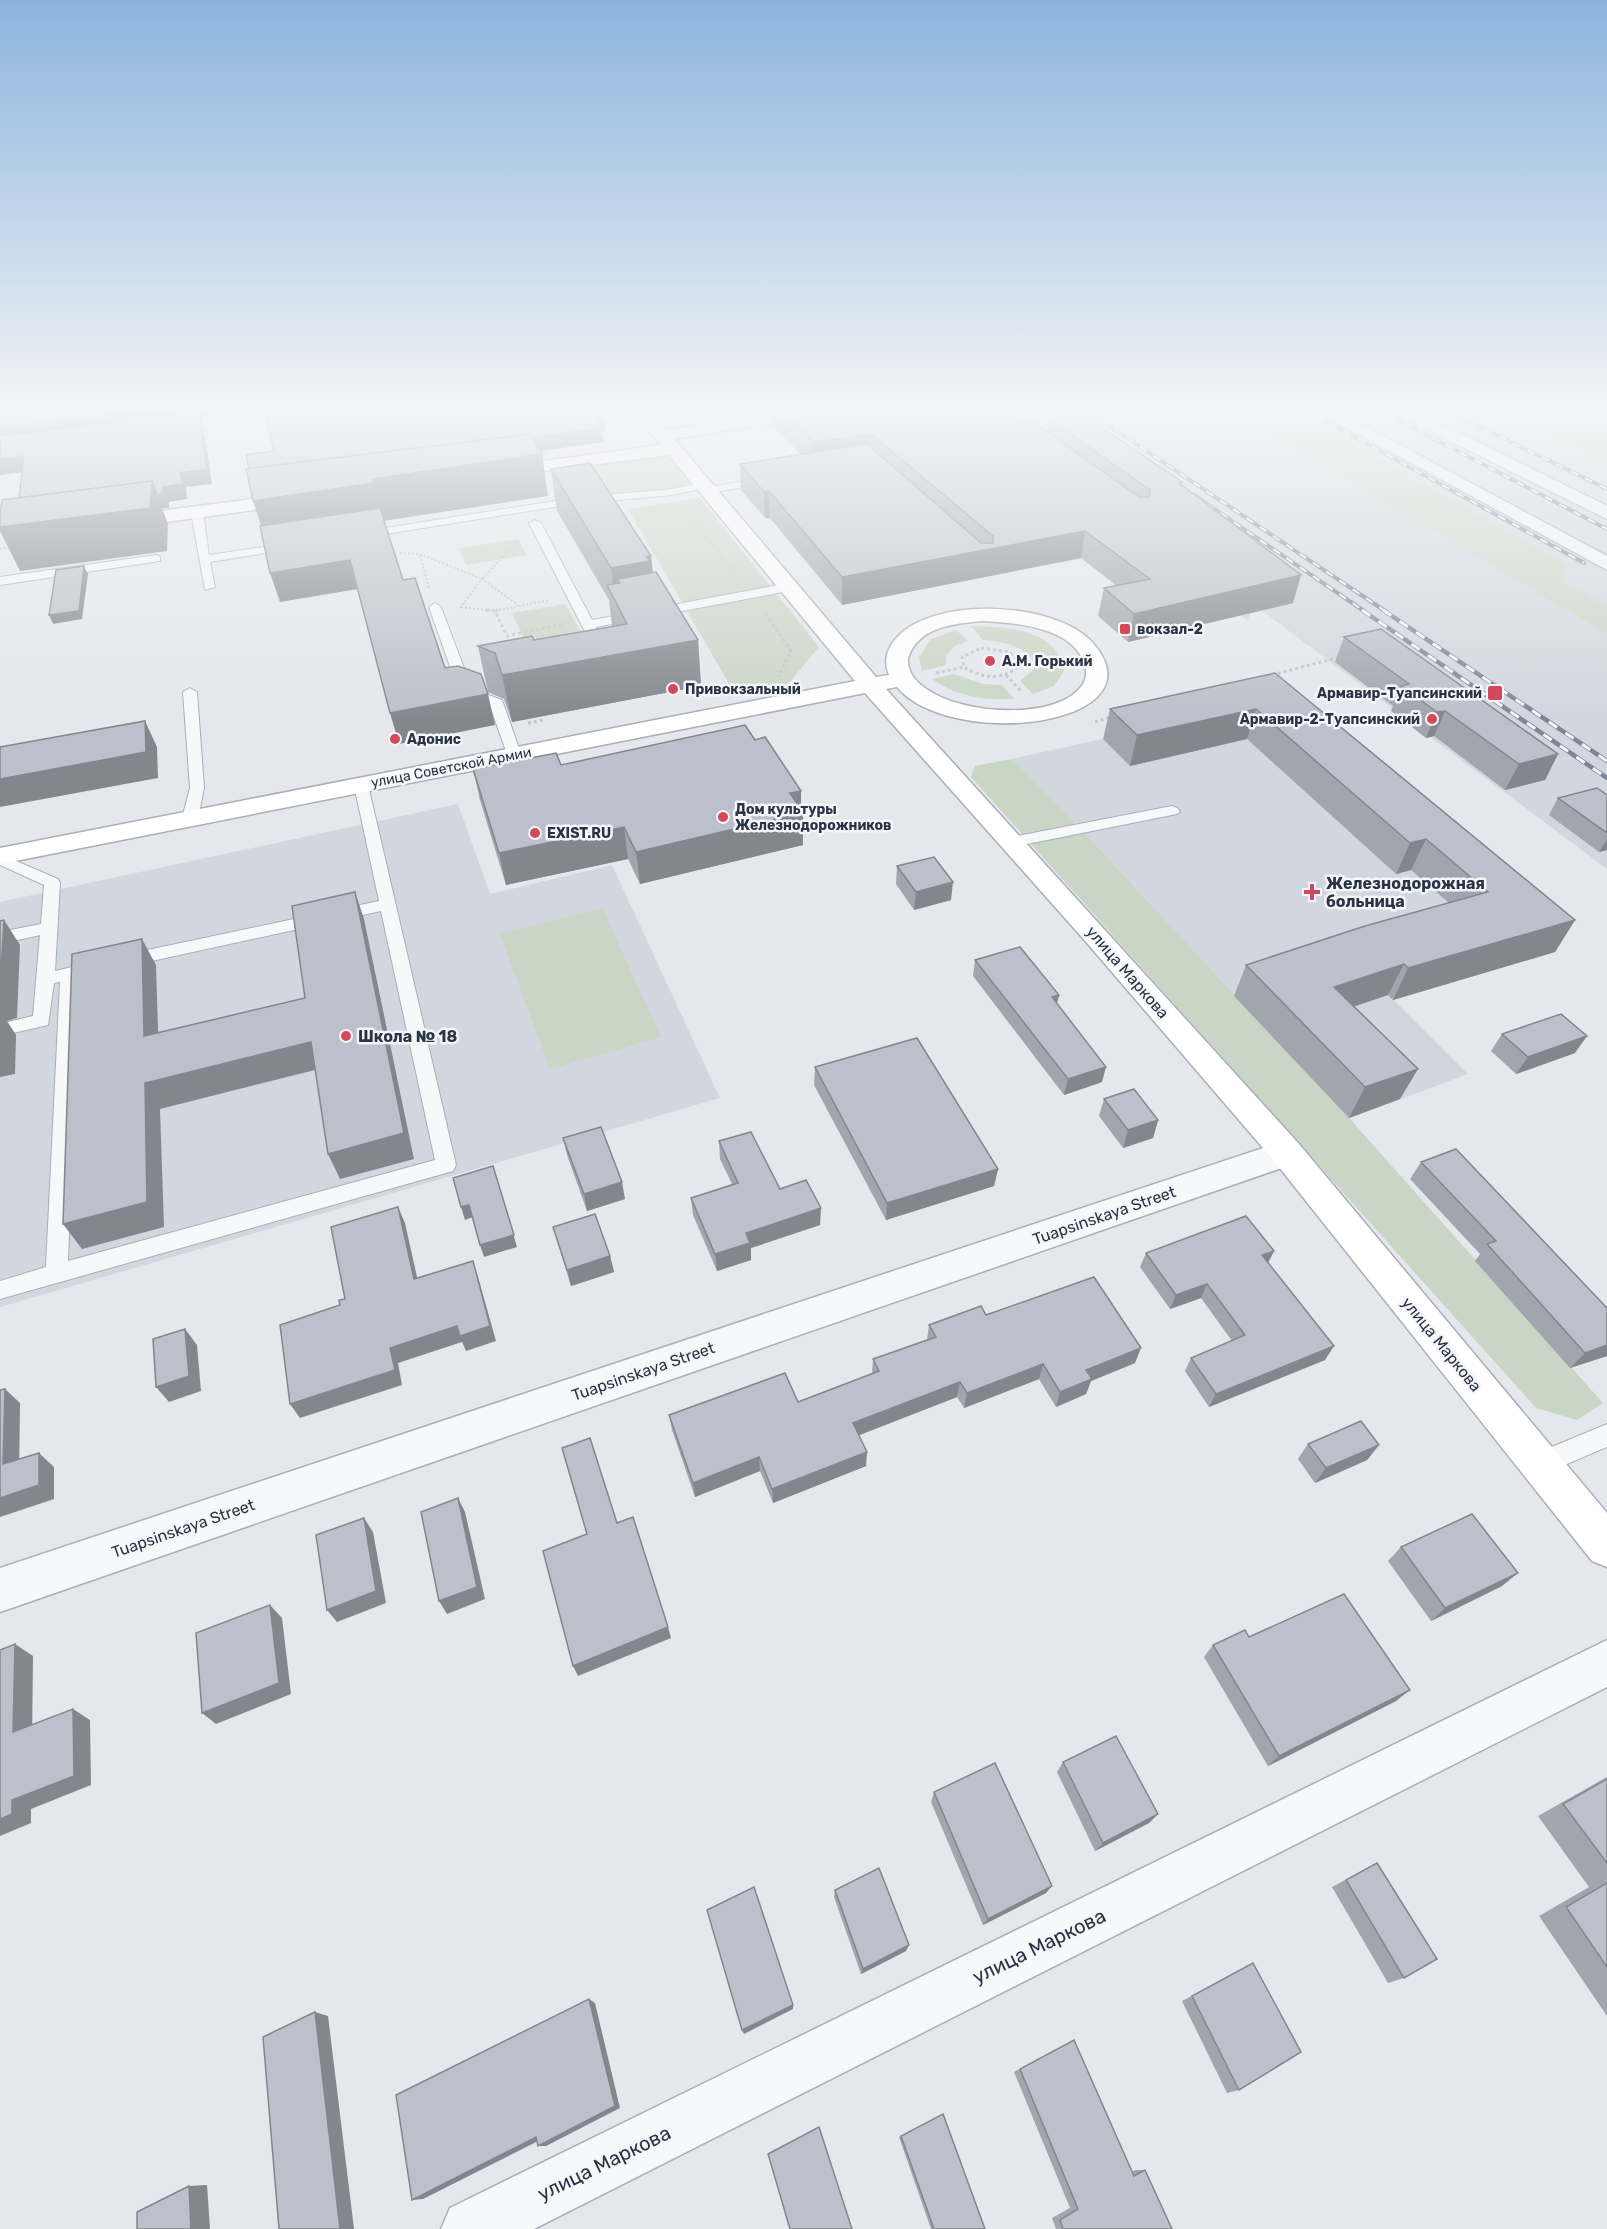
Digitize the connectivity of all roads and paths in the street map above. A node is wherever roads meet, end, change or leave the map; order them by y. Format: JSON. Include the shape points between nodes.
{"nodes":[{"id":1,"x":197,"y":512,"type":"joint"},
{"id":2,"x":503,"y":512,"type":"edge"},
{"id":3,"x":688,"y":512,"type":"edge"},
{"id":4,"x":726,"y":512,"type":"edge"},
{"id":5,"x":1511,"y":512,"type":"edge"},
{"id":6,"x":535,"y":523,"type":"joint"},
{"id":7,"x":104,"y":524,"type":"edge"},
{"id":8,"x":350,"y":536,"type":"edge"},
{"id":9,"x":303,"y":544,"type":"edge"},
{"id":10,"x":396,"y":552,"type":"edge"},
{"id":11,"x":420,"y":554,"type":"junction"},
{"id":12,"x":156,"y":559,"type":"dead end"},
{"id":13,"x":204,"y":560,"type":"junction"},
{"id":14,"x":1607,"y":564,"type":"edge"},
{"id":15,"x":482,"y":579,"type":"junction"},
{"id":16,"x":0,"y":581,"type":"edge"},
{"id":17,"x":209,"y":587,"type":"dead end"},
{"id":18,"x":789,"y":587,"type":"junction"},
{"id":19,"x":751,"y":594,"type":"junction"},
{"id":20,"x":573,"y":597,"type":"junction"},
{"id":21,"x":518,"y":605,"type":"junction"},
{"id":22,"x":435,"y":607,"type":"joint"},
{"id":23,"x":460,"y":607,"type":"dead end"},
{"id":24,"x":495,"y":611,"type":"junction"},
{"id":25,"x":586,"y":622,"type":"junction"},
{"id":26,"x":1350,"y":654,"type":"edge"},
{"id":27,"x":594,"y":660,"type":"edge"},
{"id":28,"x":1006,"y":675,"type":"junction"},
{"id":29,"x":1262,"y":677,"type":"edge"},
{"id":30,"x":777,"y":679,"type":"dead end"},
{"id":31,"x":902,"y":679,"type":"junction"},
{"id":32,"x":484,"y":680,"type":"edge"},
{"id":33,"x":462,"y":684,"type":"junction"},
{"id":34,"x":870,"y":685,"type":"junction"},
{"id":35,"x":190,"y":692,"type":"dead end"},
{"id":36,"x":1042,"y":714,"type":"junction"},
{"id":37,"x":1116,"y":716,"type":"edge"},
{"id":38,"x":548,"y":719,"type":"dead end"},
{"id":39,"x":503,"y":727,"type":"junction"},
{"id":40,"x":514,"y":754,"type":"junction"},
{"id":41,"x":361,"y":785,"type":"junction"},
{"id":42,"x":1172,"y":811,"type":"dead end"},
{"id":43,"x":190,"y":818,"type":"junction"},
{"id":44,"x":1012,"y":842,"type":"junction"},
{"id":45,"x":0,"y":858,"type":"edge"},
{"id":46,"x":388,"y":904,"type":"junction"},
{"id":47,"x":49,"y":928,"type":"junction"},
{"id":48,"x":0,"y":938,"type":"edge"},
{"id":49,"x":69,"y":973,"type":"junction"},
{"id":50,"x":46,"y":979,"type":"junction"},
{"id":51,"x":0,"y":1030,"type":"edge"},
{"id":52,"x":1287,"y":1153,"type":"junction"},
{"id":53,"x":57,"y":1273,"type":"junction"},
{"id":54,"x":0,"y":1290,"type":"edge"},
{"id":55,"x":1607,"y":1435,"type":"edge"},
{"id":56,"x":1539,"y":1464,"type":"junction"},
{"id":57,"x":1607,"y":1546,"type":"edge"},
{"id":58,"x":0,"y":1590,"type":"edge"},
{"id":59,"x":1607,"y":1663,"type":"edge"},
{"id":60,"x":471,"y":2229,"type":"edge"}],
"edges":[{"from":1,"to":7,"type":"main road"},
{"from":1,"to":13,"type":"lane"},
{"from":2,"to":8,"type":"lane"},
{"from":3,"to":19,"type":"path"},
{"from":4,"to":18,"type":"main road","name":"улица Маркова"},
{"from":5,"to":14,"type":"street"},
{"from":6,"to":15,"type":"path"},
{"from":6,"to":20,"type":"lane"},
{"from":9,"to":13,"type":"lane"},
{"from":10,"to":11,"type":"path"},
{"from":11,"to":15,"type":"path"},
{"from":11,"to":22,"type":"path"},
{"from":12,"to":16,"type":"lane"},
{"from":13,"to":17,"type":"lane"},
{"from":15,"to":21,"type":"path"},
{"from":18,"to":19,"type":"lane"},
{"from":18,"to":34,"type":"main road","name":"улица Маркова"},
{"from":19,"to":25,"type":"lane"},
{"from":19,"to":30,"type":"path","via":[[791,651]]},
{"from":20,"to":21,"type":"path"},
{"from":20,"to":25,"type":"lane"},
{"from":21,"to":24,"type":"path"},
{"from":22,"to":33,"type":"lane"},
{"from":23,"to":24,"type":"path"},
{"from":24,"to":25,"type":"path","via":[[507,636]]},
{"from":25,"to":27,"type":"lane","via":[[605,658]]},
{"from":26,"to":29,"type":"path"},
{"from":28,"to":28,"type":"path","via":[[1014,672],[1019,662],[1010,652],[981,648],[962,657],[964,667],[971,672]]},
{"from":28,"to":36,"type":"path"},
{"from":31,"to":34,"type":"main road","name":"улица Советской Армии"},
{"from":31,"to":36,"type":"main road","via":[[915,692],[960,712],[1015,717]]},
{"from":31,"to":36,"type":"main road","via":[[896,663],[898,648],[929,624],[983,615],[1042,622],[1085,646],[1096,662],[1097,678],[1088,693],[1069,706]]},
{"from":32,"to":33,"type":"lane"},
{"from":33,"to":39,"type":"lane","via":[[466,692],[495,700]]},
{"from":34,"to":40,"type":"main road","name":"улица Советской Армии"},
{"from":34,"to":44,"type":"main road","name":"улица Маркова"},
{"from":35,"to":43,"type":"lane","via":[[197,788]]},
{"from":36,"to":37,"type":"path","via":[[1059,731]]},
{"from":38,"to":39,"type":"path"},
{"from":39,"to":40,"type":"lane"},
{"from":40,"to":41,"type":"main road","name":"улица Советской Армии"},
{"from":41,"to":43,"type":"main road","name":"улица Советской Армии"},
{"from":41,"to":46,"type":"lane"},
{"from":42,"to":44,"type":"lane"},
{"from":43,"to":45,"type":"main road","name":"улица Советской Армии"},
{"from":44,"to":52,"type":"main road","name":"улица Маркова"},
{"from":45,"to":47,"type":"lane","via":[[52,883]]},
{"from":46,"to":49,"type":"lane"},
{"from":46,"to":53,"type":"lane","via":[[446,1165]]},
{"from":47,"to":48,"type":"lane"},
{"from":47,"to":50,"type":"lane"},
{"from":49,"to":50,"type":"lane"},
{"from":49,"to":53,"type":"lane"},
{"from":50,"to":51,"type":"lane","via":[[42,1020]]},
{"from":52,"to":56,"type":"main road","name":"улица Маркова"},
{"from":52,"to":58,"type":"street","name":"Tuapsinskaya Street"},
{"from":53,"to":54,"type":"lane"},
{"from":55,"to":56,"type":"lane"},
{"from":56,"to":57,"type":"main road","name":"улица Маркова"},
{"from":59,"to":60,"type":"street","name":"улица Маркова"}]}
